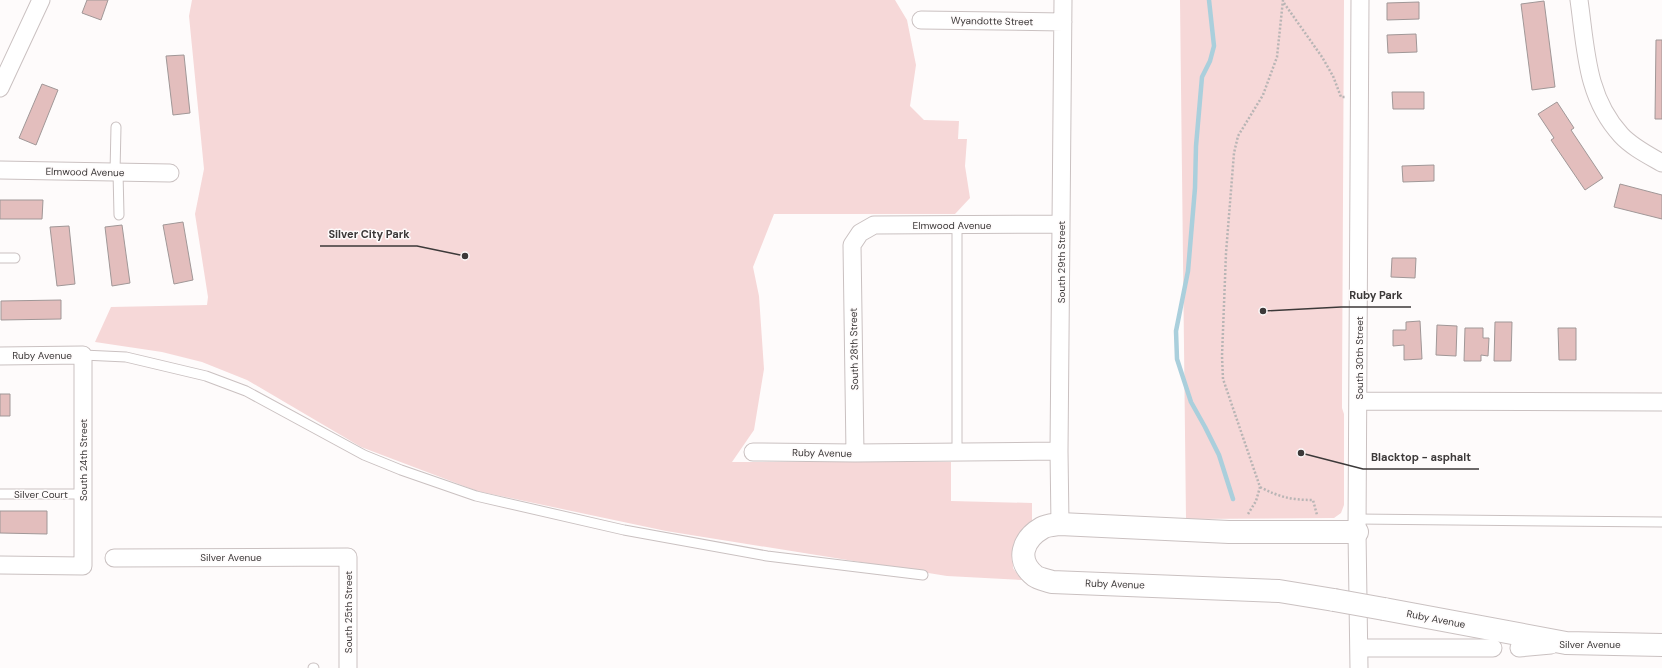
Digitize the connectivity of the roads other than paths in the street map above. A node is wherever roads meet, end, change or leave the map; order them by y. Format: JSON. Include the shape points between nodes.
{"nodes":[{"id":1,"x":41,"y":0,"type":"edge"},
{"id":2,"x":1063,"y":0,"type":"edge"},
{"id":3,"x":1360,"y":0,"type":"edge"},
{"id":4,"x":1579,"y":0,"type":"edge"},
{"id":5,"x":921,"y":20,"type":"dead end"},
{"id":6,"x":1062,"y":22,"type":"junction"},
{"id":7,"x":0,"y":88,"type":"edge"},
{"id":8,"x":116,"y":127,"type":"dead end"},
{"id":9,"x":1662,"y":163,"type":"edge"},
{"id":10,"x":0,"y":170,"type":"edge"},
{"id":11,"x":117,"y":172,"type":"junction"},
{"id":12,"x":170,"y":173,"type":"dead end"},
{"id":13,"x":118,"y":215,"type":"dead end"},
{"id":14,"x":1061,"y":224,"type":"junction"},
{"id":15,"x":957,"y":225,"type":"junction"},
{"id":16,"x":852,"y":245,"type":"joint"},
{"id":17,"x":0,"y":258,"type":"edge"},
{"id":18,"x":15,"y":258,"type":"dead end"},
{"id":19,"x":83,"y":355,"type":"junction"},
{"id":20,"x":0,"y":356,"type":"edge"},
{"id":21,"x":1358,"y":401,"type":"junction"},
{"id":22,"x":1662,"y":402,"type":"edge"},
{"id":23,"x":1059,"y":451,"type":"junction"},
{"id":24,"x":754,"y":452,"type":"dead end"},
{"id":25,"x":957,"y":452,"type":"junction"},
{"id":26,"x":854,"y":453,"type":"junction"},
{"id":27,"x":0,"y":494,"type":"edge"},
{"id":28,"x":83,"y":494,"type":"junction"},
{"id":29,"x":1662,"y":522,"type":"edge"},
{"id":30,"x":1060,"y":524,"type":"junction"},
{"id":31,"x":1357,"y":526,"type":"junction"},
{"id":32,"x":348,"y":556,"type":"joint"},
{"id":33,"x":114,"y":558,"type":"dead end"},
{"id":34,"x":0,"y":565,"type":"edge"},
{"id":35,"x":924,"y":576,"type":"dead end"},
{"id":36,"x":1566,"y":643,"type":"junction"},
{"id":37,"x":1662,"y":645,"type":"edge"},
{"id":38,"x":1358,"y":648,"type":"junction"},
{"id":39,"x":1493,"y":648,"type":"dead end"},
{"id":40,"x":1519,"y":648,"type":"dead end"},
{"id":41,"x":348,"y":668,"type":"edge"},
{"id":42,"x":1359,"y":668,"type":"edge"}],
"edges":[{"from":1,"to":7,"type":"street"},
{"from":2,"to":6,"type":"street","name":"South 29th Street"},
{"from":3,"to":21,"type":"street","name":"South 30th Street"},
{"from":4,"to":9,"type":"street","via":[[1591,81],[1602,110],[1622,136]]},
{"from":5,"to":6,"type":"street","name":"Wyandotte Street"},
{"from":6,"to":14,"type":"street","name":"South 29th Street"},
{"from":8,"to":11,"type":"lane"},
{"from":10,"to":11,"type":"street","name":"Elmwood Avenue"},
{"from":11,"to":12,"type":"street","name":"Elmwood Avenue"},
{"from":11,"to":13,"type":"lane"},
{"from":14,"to":15,"type":"street","name":"Elmwood Avenue"},
{"from":14,"to":23,"type":"street","name":"South 29th Street"},
{"from":15,"to":16,"type":"street","name":"Elmwood Avenue","via":[[874,225],[860,233]]},
{"from":15,"to":25,"type":"lane"},
{"from":16,"to":26,"type":"street","name":"South 28th Street"},
{"from":17,"to":18,"type":"lane"},
{"from":19,"to":20,"type":"street","name":"Ruby Avenue"},
{"from":19,"to":28,"type":"street","name":"South 24th Street"},
{"from":19,"to":35,"type":"lane","via":[[126,357],[206,376],[246,391],[364,455],[476,496],[624,530],[759,555]]},
{"from":21,"to":22,"type":"street"},
{"from":21,"to":31,"type":"street","name":"South 30th Street"},
{"from":23,"to":25,"type":"street","name":"Ruby Avenue"},
{"from":23,"to":30,"type":"street","name":"South 29th Street"},
{"from":24,"to":26,"type":"street","name":"Ruby Avenue"},
{"from":25,"to":26,"type":"street","name":"Ruby Avenue"},
{"from":27,"to":28,"type":"lane","name":"Silver Court"},
{"from":28,"to":34,"type":"street","name":"South 24th Street","via":[[83,566]]},
{"from":29,"to":31,"type":"lane"},
{"from":30,"to":31,"type":"street","name":"Ruby Avenue","via":[[1229,532]]},
{"from":30,"to":36,"type":"street","name":"Ruby Avenue","bridge":true,"via":[[1044,527],[1032,536],[1023,548],[1024,564],[1035,576],[1052,582],[1279,591]]},
{"from":31,"to":38,"type":"street","name":"South 30th Street"},
{"from":32,"to":33,"type":"street","name":"Silver Avenue"},
{"from":32,"to":41,"type":"street","name":"South 25th Street"},
{"from":36,"to":37,"type":"street","name":"Silver Avenue"},
{"from":36,"to":40,"type":"street","name":"Silver Avenue"},
{"from":38,"to":39,"type":"street"},
{"from":38,"to":42,"type":"street","name":"South 30th Street"}]}
